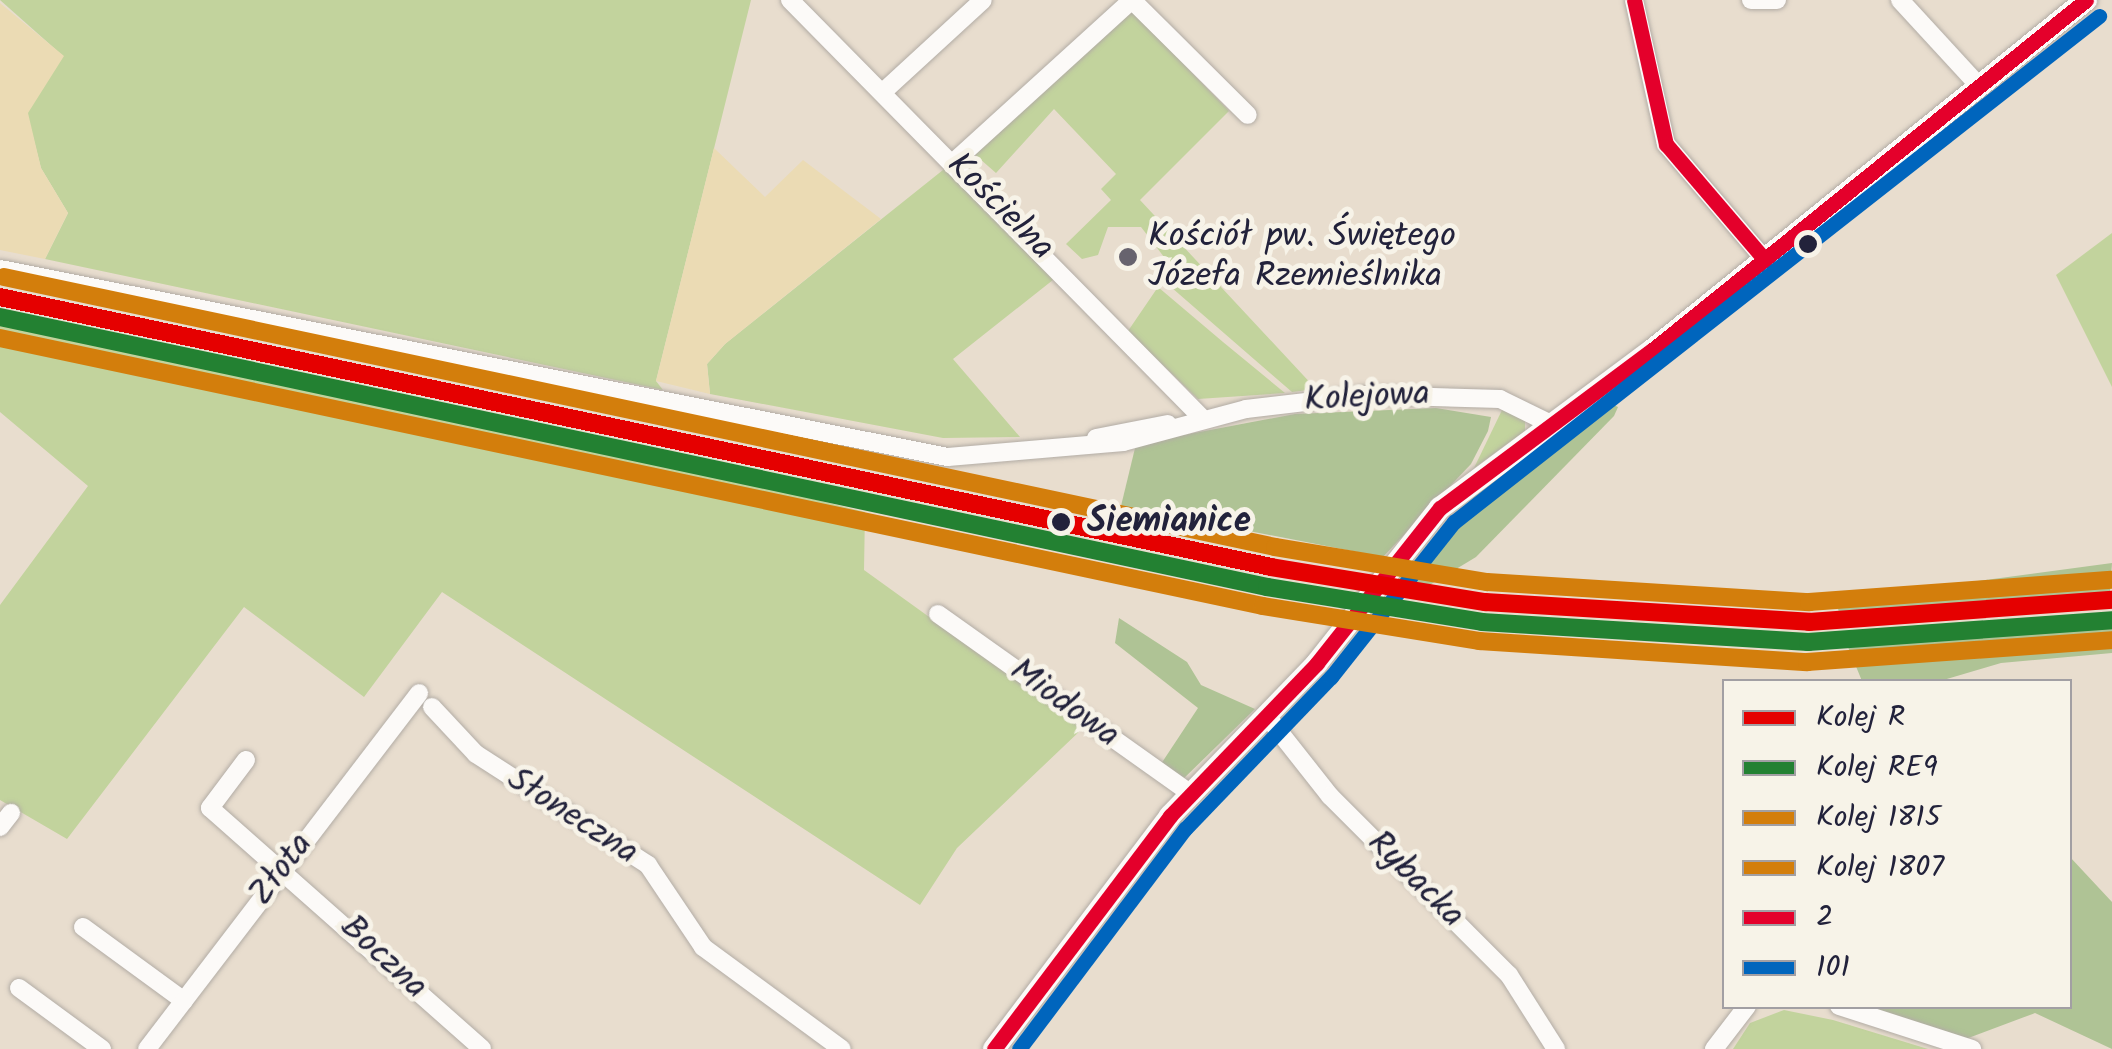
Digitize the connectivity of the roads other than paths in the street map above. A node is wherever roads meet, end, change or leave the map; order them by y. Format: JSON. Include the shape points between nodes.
{"nodes":[{"id":1,"x":790,"y":0,"type":"edge"},
{"id":2,"x":983,"y":0,"type":"edge"},
{"id":3,"x":1634,"y":0,"type":"edge"},
{"id":4,"x":1751,"y":0,"type":"edge"},
{"id":5,"x":1777,"y":0,"type":"edge"},
{"id":6,"x":1900,"y":0,"type":"edge"},
{"id":7,"x":2086,"y":0,"type":"edge"},
{"id":8,"x":1979,"y":86,"type":"junction"},
{"id":9,"x":884,"y":91,"type":"junction"},
{"id":10,"x":1248,"y":115,"type":"dead end"},
{"id":11,"x":956,"y":160,"type":"junction"},
{"id":12,"x":1765,"y":260,"type":"junction"},
{"id":13,"x":0,"y":270,"type":"edge"},
{"id":14,"x":1203,"y":419,"type":"junction"},
{"id":15,"x":1551,"y":424,"type":"junction"},
{"id":16,"x":938,"y":614,"type":"dead end"},
{"id":17,"x":426,"y":700,"type":"joint"},
{"id":18,"x":1266,"y":715,"type":"junction"},
{"id":19,"x":246,"y":760,"type":"dead end"},
{"id":20,"x":1190,"y":793,"type":"junction"},
{"id":21,"x":284,"y":867,"type":"junction"},
{"id":22,"x":83,"y":927,"type":"dead end"},
{"id":23,"x":19,"y":988,"type":"dead end"},
{"id":24,"x":184,"y":1001,"type":"junction"},
{"id":25,"x":1745,"y":1009,"type":"edge"},
{"id":26,"x":1847,"y":1009,"type":"edge"},
{"id":27,"x":102,"y":1049,"type":"edge"},
{"id":28,"x":147,"y":1049,"type":"edge"},
{"id":29,"x":482,"y":1049,"type":"edge"},
{"id":30,"x":842,"y":1049,"type":"edge"},
{"id":31,"x":994,"y":1049,"type":"edge"},
{"id":32,"x":1556,"y":1049,"type":"edge"},
{"id":33,"x":1714,"y":1049,"type":"edge"},
{"id":34,"x":1972,"y":1049,"type":"edge"}],
"edges":[{"from":1,"to":9,"type":"street","name":"Kościelna"},
{"from":2,"to":9,"type":"street"},
{"from":3,"to":12,"type":"street","via":[[1666,144]]},
{"from":4,"to":5,"type":"street"},
{"from":6,"to":8,"type":"street"},
{"from":7,"to":8,"type":"main road"},
{"from":8,"to":12,"type":"main road"},
{"from":9,"to":11,"type":"street","name":"Kościelna"},
{"from":10,"to":11,"type":"street","via":[[1132,0]]},
{"from":11,"to":14,"type":"street","name":"Kościelna"},
{"from":12,"to":15,"type":"main road"},
{"from":13,"to":14,"type":"street","name":"Kolejowa","via":[[895,450],[990,458]]},
{"from":14,"to":15,"type":"street","name":"Kolejowa","via":[[1319,398],[1441,393],[1524,405]]},
{"from":15,"to":18,"type":"main road","via":[[1457,492]]},
{"from":16,"to":20,"type":"street","name":"Miodowa"},
{"from":17,"to":21,"type":"street","name":"Złota"},
{"from":17,"to":30,"type":"street","name":"Słoneczna","via":[[476,754],[648,865],[703,947]]},
{"from":18,"to":20,"type":"main road"},
{"from":18,"to":32,"type":"street","name":"Rybacka","via":[[1330,796],[1509,975]]},
{"from":19,"to":21,"type":"street","name":"Boczna","via":[[210,808]]},
{"from":20,"to":31,"type":"main road"},
{"from":21,"to":24,"type":"street","name":"Złota"},
{"from":21,"to":29,"type":"street","name":"Boczna"},
{"from":22,"to":24,"type":"street"},
{"from":23,"to":27,"type":"street"},
{"from":24,"to":28,"type":"street","name":"Złota"},
{"from":25,"to":33,"type":"street"},
{"from":26,"to":34,"type":"street"}]}
